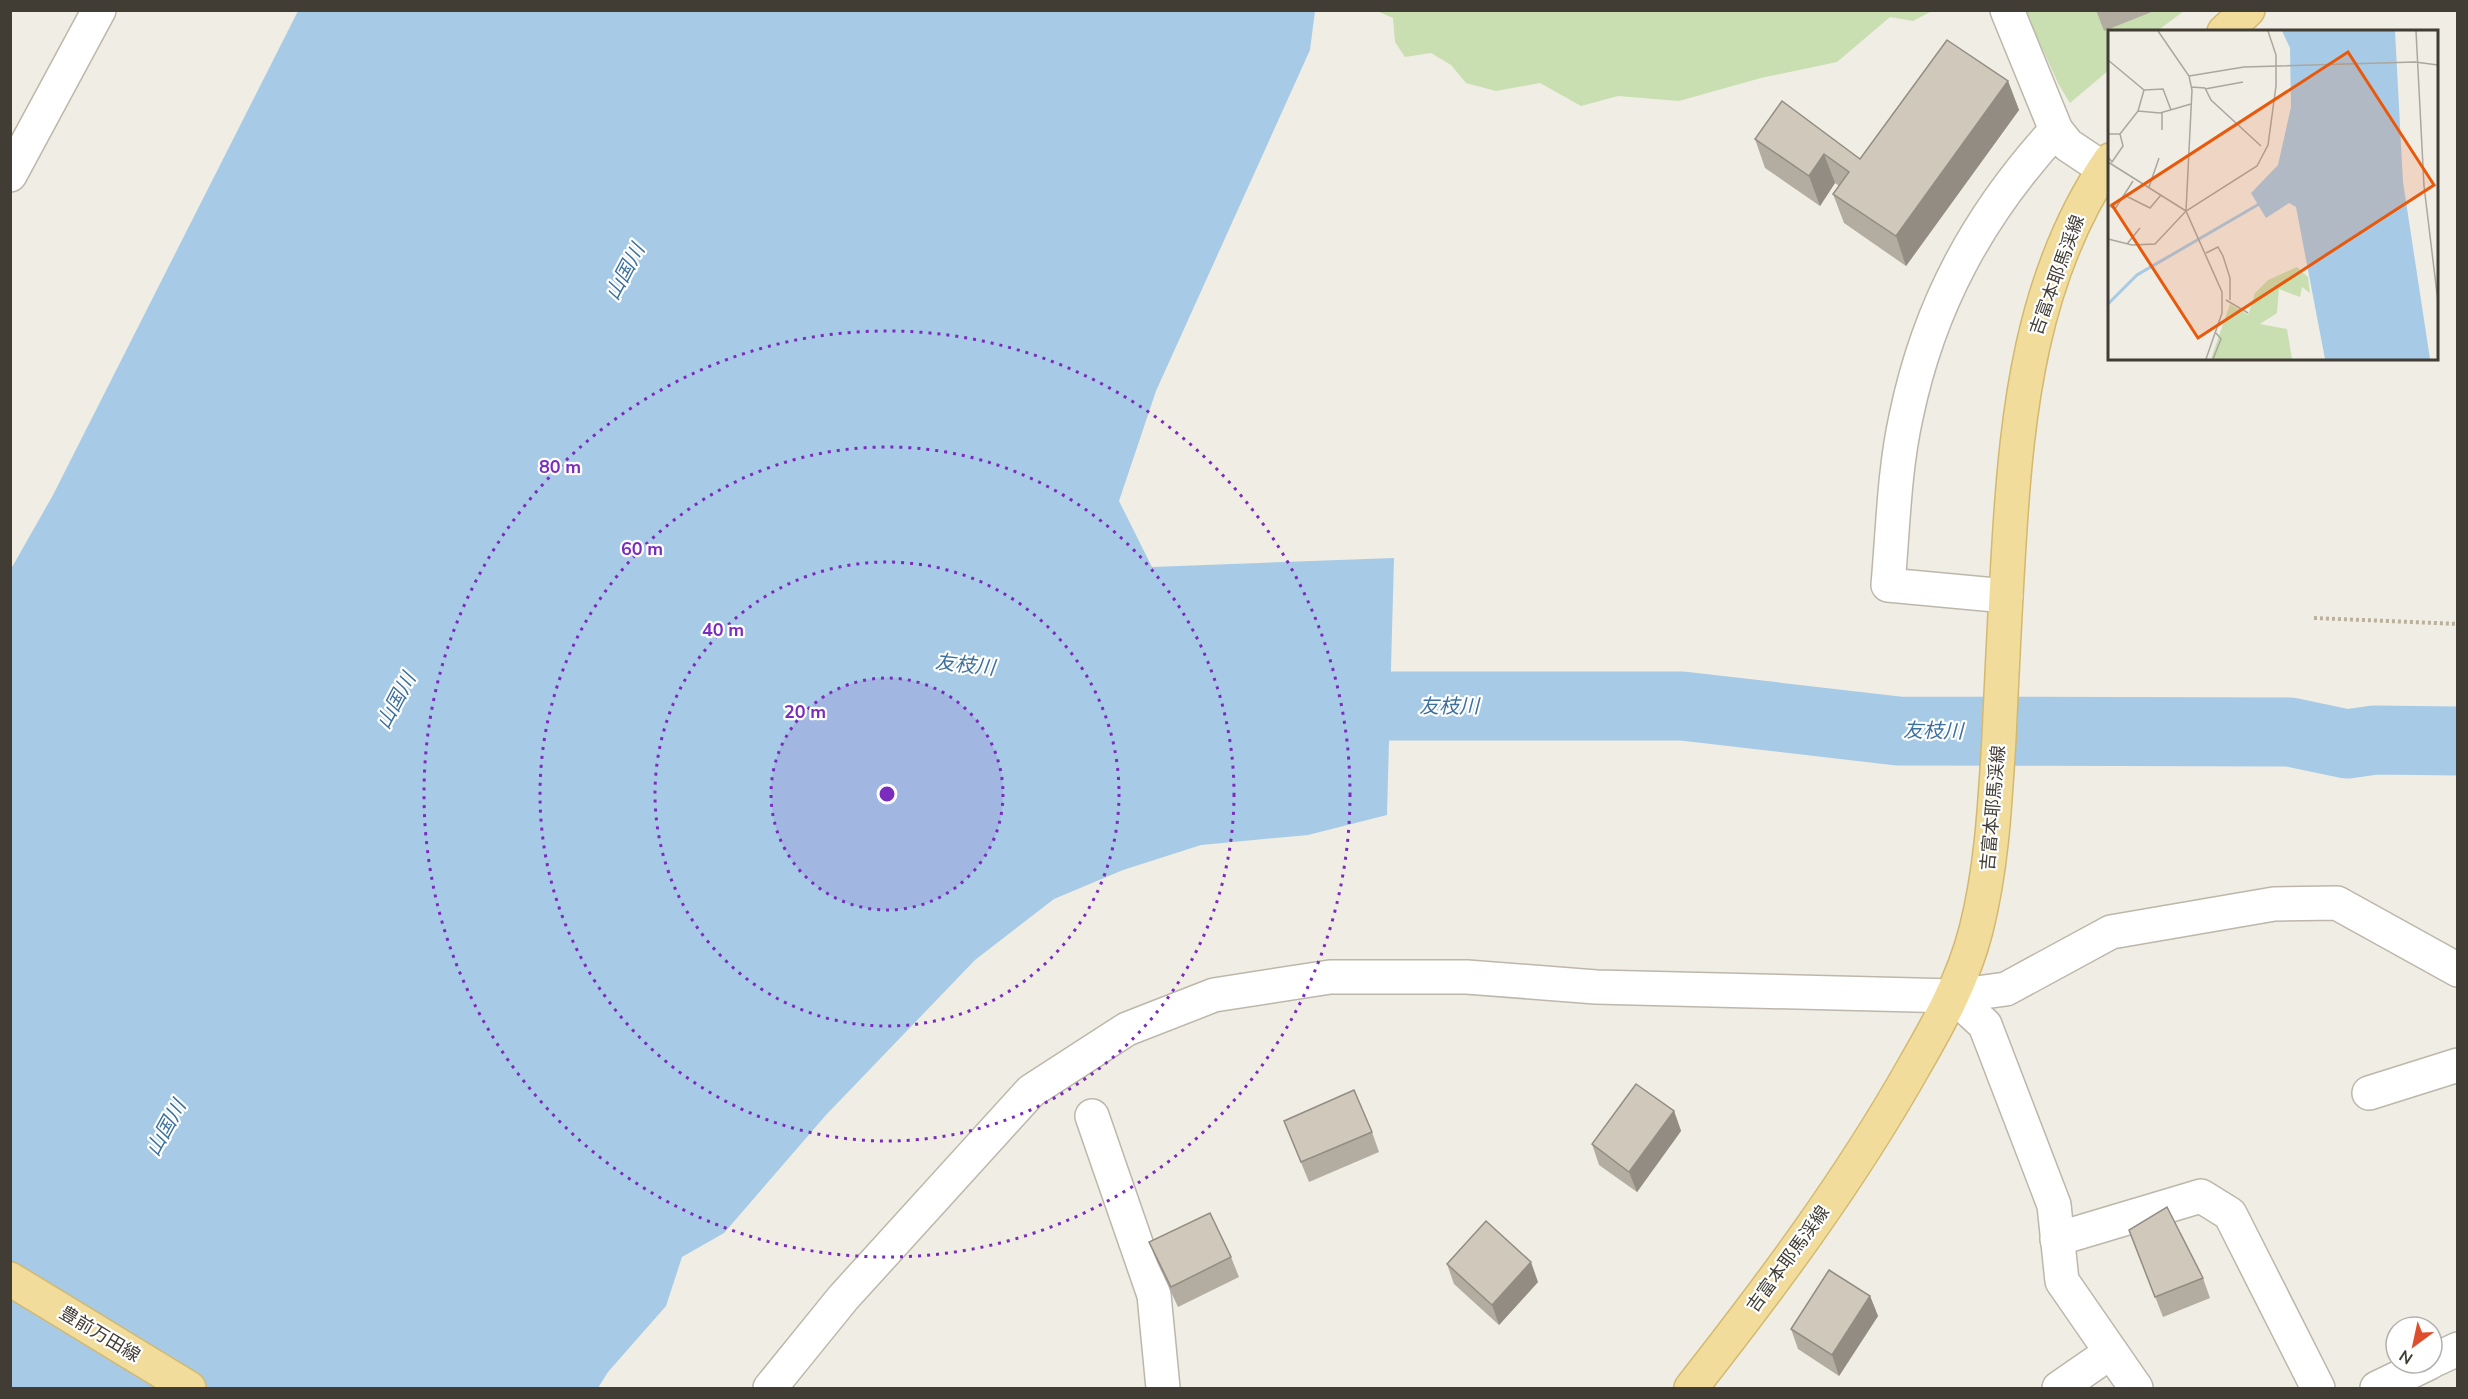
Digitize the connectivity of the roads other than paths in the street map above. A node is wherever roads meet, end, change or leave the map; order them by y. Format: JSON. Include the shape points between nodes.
{"nodes":[{"id":1,"x":99,"y":10,"type":"edge"},
{"id":2,"x":2007,"y":10,"type":"edge"},
{"id":3,"x":2248,"y":10,"type":"edge"},
{"id":4,"x":2226,"y":30,"type":"edge"},
{"id":5,"x":2056,"y":130,"type":"junction"},
{"id":6,"x":2107,"y":165,"type":"edge"},
{"id":7,"x":10,"y":175,"type":"edge"},
{"id":8,"x":2006,"y":596,"type":"junction"},
{"id":9,"x":2457,"y":970,"type":"edge"},
{"id":10,"x":1954,"y":996,"type":"junction"},
{"id":11,"x":2457,"y":1065,"type":"edge"},
{"id":12,"x":2369,"y":1092,"type":"dead end"},
{"id":13,"x":1092,"y":1116,"type":"dead end"},
{"id":14,"x":2057,"y":1239,"type":"junction"},
{"id":15,"x":10,"y":1279,"type":"edge"},
{"id":16,"x":2111,"y":1352,"type":"junction"},
{"id":17,"x":2404,"y":1375,"type":"edge"},
{"id":18,"x":189,"y":1389,"type":"edge"},
{"id":19,"x":770,"y":1389,"type":"edge"},
{"id":20,"x":1163,"y":1389,"type":"edge"},
{"id":21,"x":1691,"y":1389,"type":"edge"},
{"id":22,"x":2059,"y":1389,"type":"edge"},
{"id":23,"x":2136,"y":1389,"type":"edge"},
{"id":24,"x":2318,"y":1389,"type":"edge"},
{"id":25,"x":2377,"y":1389,"type":"edge"}],
"edges":[{"from":1,"to":7,"type":"street"},
{"from":2,"to":5,"type":"street"},
{"from":3,"to":4,"type":"main road"},
{"from":5,"to":6,"type":"street","via":[[2068,145]]},
{"from":5,"to":8,"type":"street","via":[[1981,225],[1945,292],[1925,346],[1906,418],[1897,492],[1888,585]]},
{"from":6,"to":8,"type":"main road","name":"吉富本耶馬渓線","via":[[2072,224],[2038,318],[2026,368],[2014,468]]},
{"from":8,"to":10,"type":"main road","name":"吉富本耶馬渓線","via":[[1989,871],[1975,933]]},
{"from":9,"to":10,"type":"street","via":[[2337,903],[2274,904],[2111,933],[2006,989]]},
{"from":10,"to":14,"type":"street","via":[[1985,1025],[2054,1204]]},
{"from":10,"to":19,"type":"street","via":[[1596,987],[1467,977],[1330,977],[1214,995],[1127,1029],[1031,1091],[843,1298]]},
{"from":10,"to":21,"type":"main road","name":"吉富本耶馬渓線","via":[[1886,1117],[1789,1263]]},
{"from":11,"to":12,"type":"street"},
{"from":13,"to":20,"type":"street","via":[[1154,1295]]},
{"from":14,"to":16,"type":"street","via":[[2062,1281]]},
{"from":14,"to":24,"type":"street","via":[[2201,1196],[2230,1214]]},
{"from":15,"to":18,"type":"main road","name":"豊前万田線"},
{"from":16,"to":22,"type":"street"},
{"from":16,"to":23,"type":"street"},
{"from":17,"to":25,"type":"street"}]}
